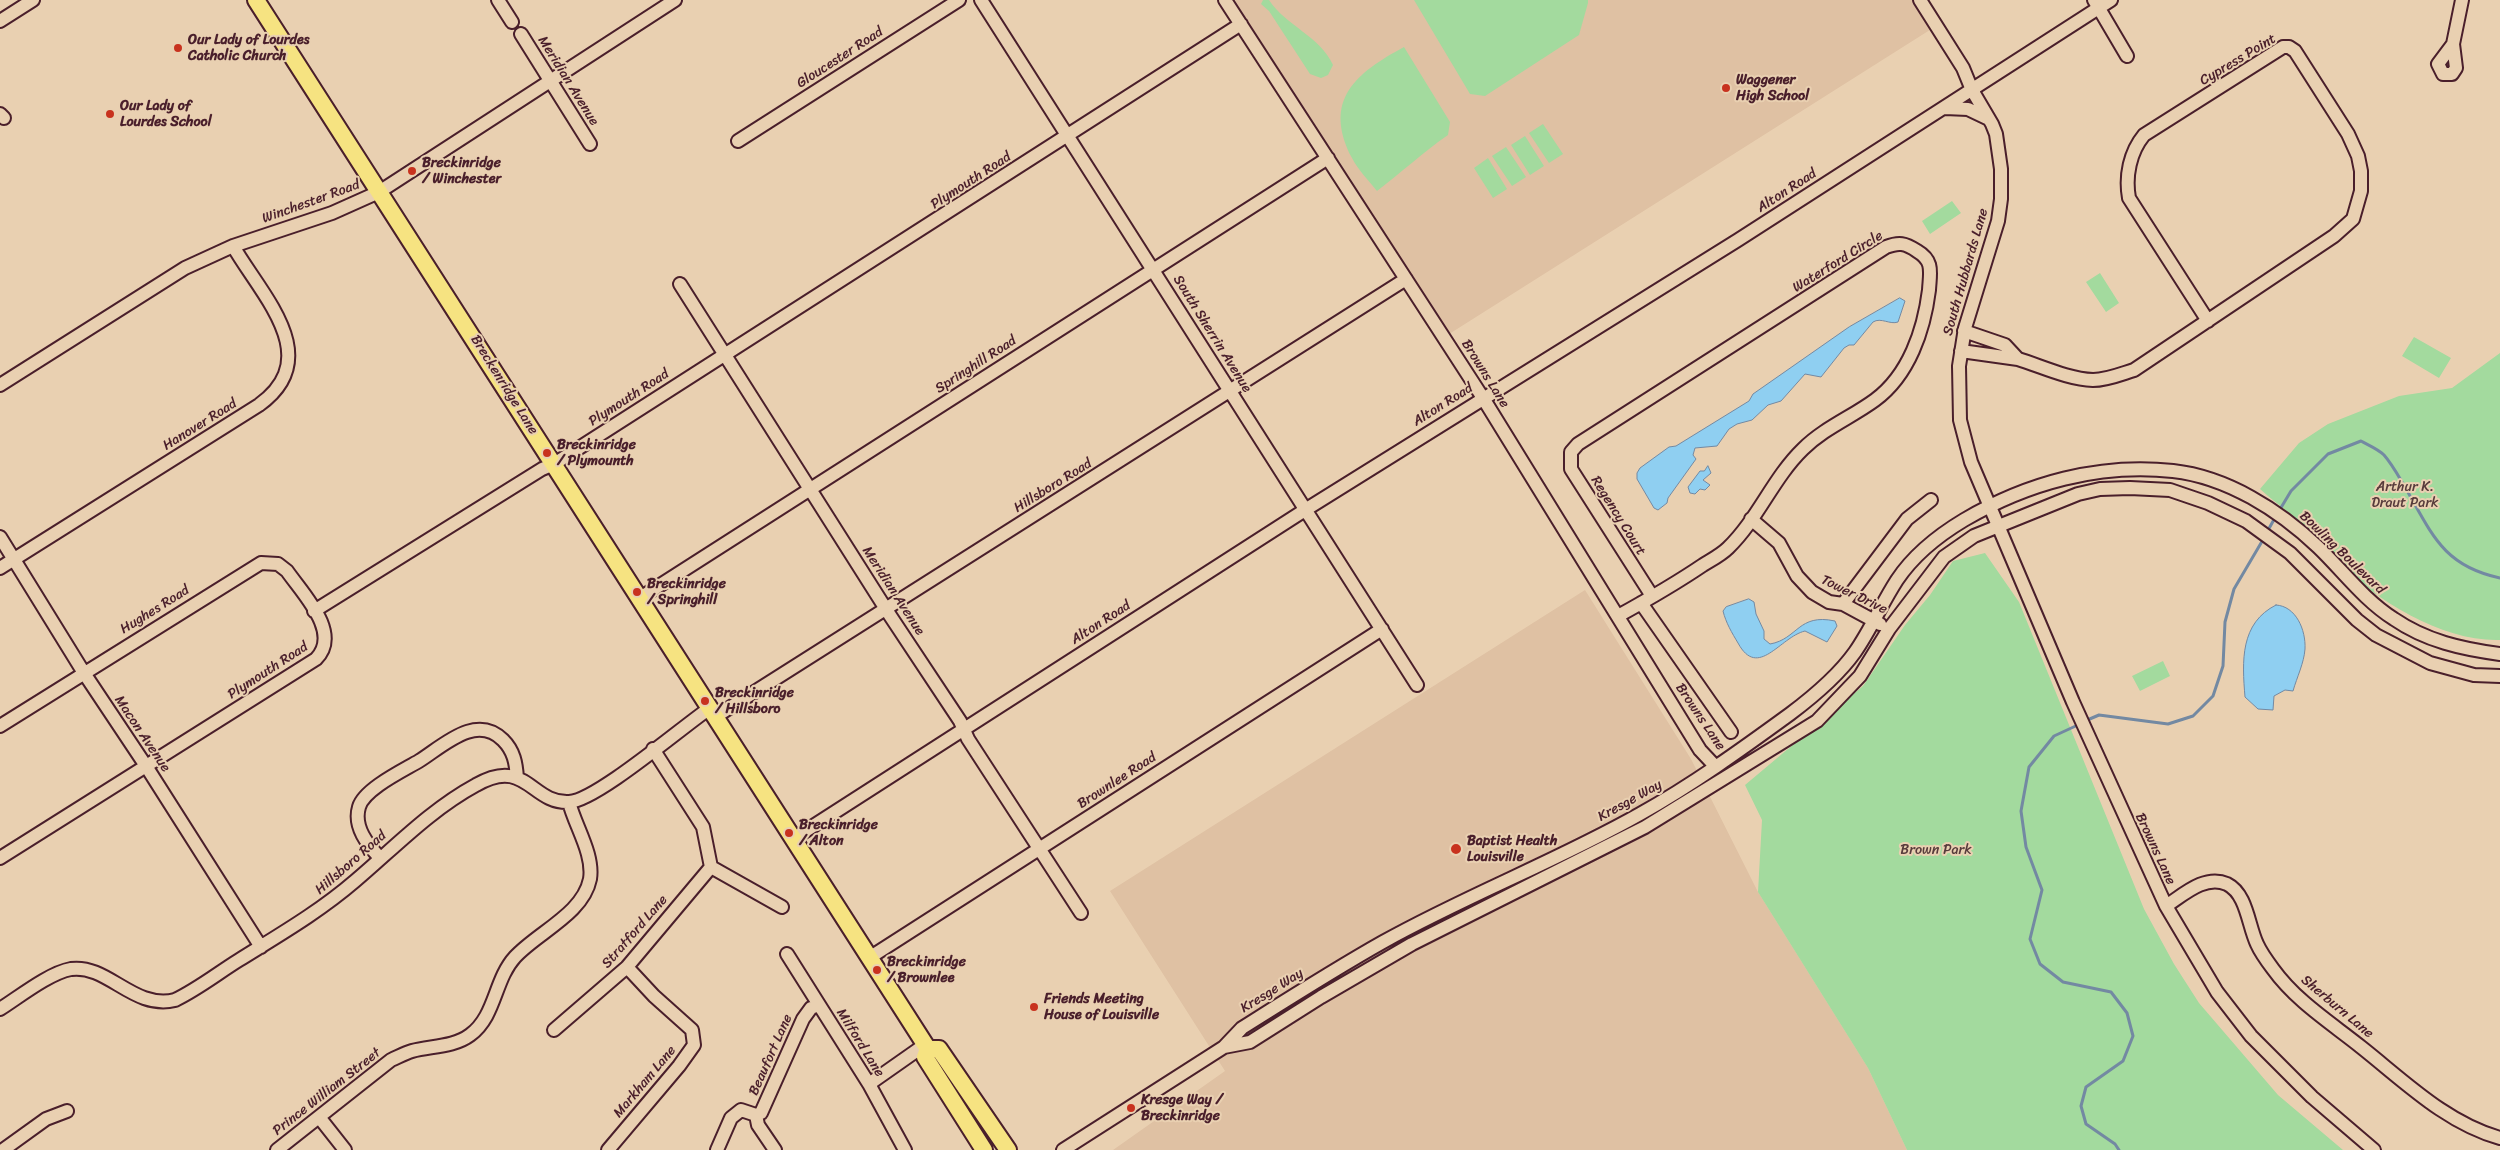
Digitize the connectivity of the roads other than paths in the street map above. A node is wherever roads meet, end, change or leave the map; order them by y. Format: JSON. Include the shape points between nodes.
{"nodes":[{"id":1,"x":33,"y":0,"type":"edge"},
{"id":2,"x":256,"y":0,"type":"edge"},
{"id":3,"x":498,"y":0,"type":"edge"},
{"id":4,"x":675,"y":0,"type":"edge"},
{"id":5,"x":959,"y":0,"type":"edge"},
{"id":6,"x":981,"y":0,"type":"edge"},
{"id":7,"x":1226,"y":0,"type":"edge"},
{"id":8,"x":1920,"y":0,"type":"edge"},
{"id":9,"x":2111,"y":0,"type":"edge"},
{"id":10,"x":2462,"y":0,"type":"edge"},
{"id":11,"x":2096,"y":4,"type":"edge"},
{"id":12,"x":0,"y":21,"type":"edge"},
{"id":13,"x":512,"y":22,"type":"dead end"},
{"id":14,"x":1241,"y":24,"type":"junction"},
{"id":15,"x":521,"y":34,"type":"dead end"},
{"id":16,"x":2453,"y":44,"type":"dead end"},
{"id":17,"x":2128,"y":56,"type":"dead end"},
{"id":18,"x":551,"y":81,"type":"junction"},
{"id":19,"x":1972,"y":90,"type":"junction"},
{"id":20,"x":1945,"y":108,"type":"junction"},
{"id":21,"x":1989,"y":118,"type":"junction"},
{"id":22,"x":1068,"y":136,"type":"junction"},
{"id":23,"x":738,"y":141,"type":"dead end"},
{"id":24,"x":590,"y":144,"type":"dead end"},
{"id":25,"x":1328,"y":158,"type":"junction"},
{"id":26,"x":379,"y":192,"type":"junction"},
{"id":27,"x":233,"y":246,"type":"junction"},
{"id":28,"x":1154,"y":270,"type":"junction"},
{"id":29,"x":1406,"y":279,"type":"junction"},
{"id":30,"x":680,"y":284,"type":"dead end"},
{"id":31,"x":2208,"y":321,"type":"junction"},
{"id":32,"x":1964,"y":332,"type":"junction"},
{"id":33,"x":1961,"y":351,"type":"junction"},
{"id":34,"x":725,"y":356,"type":"junction"},
{"id":35,"x":2018,"y":359,"type":"junction"},
{"id":36,"x":0,"y":385,"type":"edge"},
{"id":37,"x":1230,"y":390,"type":"junction"},
{"id":38,"x":1483,"y":398,"type":"junction"},
{"id":39,"x":1573,"y":449,"type":"joint"},
{"id":40,"x":554,"y":464,"type":"junction"},
{"id":41,"x":810,"y":489,"type":"junction"},
{"id":42,"x":1931,"y":500,"type":"dead end"},
{"id":43,"x":1990,"y":506,"type":"junction"},
{"id":44,"x":1305,"y":510,"type":"junction"},
{"id":45,"x":1750,"y":519,"type":"junction"},
{"id":46,"x":1998,"y":524,"type":"junction"},
{"id":47,"x":0,"y":537,"type":"edge"},
{"id":48,"x":14,"y":559,"type":"junction"},
{"id":49,"x":0,"y":568,"type":"edge"},
{"id":50,"x":640,"y":598,"type":"junction"},
{"id":51,"x":1646,"y":599,"type":"junction"},
{"id":52,"x":1843,"y":604,"type":"junction"},
{"id":53,"x":887,"y":610,"type":"junction"},
{"id":54,"x":314,"y":611,"type":"junction"},
{"id":55,"x":1618,"y":616,"type":"junction"},
{"id":56,"x":1874,"y":621,"type":"junction"},
{"id":57,"x":1382,"y":629,"type":"junction"},
{"id":58,"x":1889,"y":629,"type":"junction"},
{"id":59,"x":2500,"y":654,"type":"edge"},
{"id":60,"x":84,"y":673,"type":"junction"},
{"id":61,"x":2500,"y":676,"type":"edge"},
{"id":62,"x":1418,"y":685,"type":"dead end"},
{"id":63,"x":712,"y":713,"type":"junction"},
{"id":64,"x":0,"y":726,"type":"edge"},
{"id":65,"x":964,"y":729,"type":"junction"},
{"id":66,"x":1731,"y":732,"type":"dead end"},
{"id":67,"x":653,"y":749,"type":"junction"},
{"id":68,"x":146,"y":766,"type":"junction"},
{"id":69,"x":1715,"y":766,"type":"junction"},
{"id":70,"x":517,"y":778,"type":"junction"},
{"id":71,"x":569,"y":802,"type":"junction"},
{"id":72,"x":793,"y":839,"type":"junction"},
{"id":73,"x":1038,"y":850,"type":"junction"},
{"id":74,"x":0,"y":858,"type":"edge"},
{"id":75,"x":380,"y":858,"type":"junction"},
{"id":76,"x":711,"y":867,"type":"junction"},
{"id":77,"x":2166,"y":906,"type":"junction"},
{"id":78,"x":782,"y":907,"type":"dead end"},
{"id":79,"x":1081,"y":913,"type":"dead end"},
{"id":80,"x":261,"y":947,"type":"junction"},
{"id":81,"x":787,"y":954,"type":"dead end"},
{"id":82,"x":869,"y":958,"type":"junction"},
{"id":83,"x":627,"y":967,"type":"junction"},
{"id":84,"x":819,"y":1005,"type":"junction"},
{"id":85,"x":0,"y":1009,"type":"edge"},
{"id":86,"x":554,"y":1030,"type":"dead end"},
{"id":87,"x":927,"y":1046,"type":"junction"},
{"id":88,"x":1224,"y":1047,"type":"junction"},
{"id":89,"x":869,"y":1084,"type":"junction"},
{"id":90,"x":67,"y":1111,"type":"dead end"},
{"id":91,"x":756,"y":1115,"type":"junction"},
{"id":92,"x":319,"y":1117,"type":"junction"},
{"id":93,"x":2500,"y":1138,"type":"edge"},
{"id":94,"x":3,"y":1150,"type":"edge"},
{"id":95,"x":277,"y":1150,"type":"edge"},
{"id":96,"x":345,"y":1150,"type":"edge"},
{"id":97,"x":608,"y":1150,"type":"edge"},
{"id":98,"x":717,"y":1150,"type":"edge"},
{"id":99,"x":775,"y":1150,"type":"edge"},
{"id":100,"x":904,"y":1150,"type":"edge"},
{"id":101,"x":984,"y":1150,"type":"edge"},
{"id":102,"x":1008,"y":1150,"type":"edge"},
{"id":103,"x":1063,"y":1150,"type":"edge"},
{"id":104,"x":2374,"y":1150,"type":"edge"}],
"edges":[{"from":1,"to":12,"type":"street"},
{"from":2,"to":26,"type":"main road","name":"Breckenridge Lane"},
{"from":3,"to":13,"type":"street"},
{"from":4,"to":18,"type":"street","name":"Winchester Road"},
{"from":5,"to":23,"type":"street","name":"Gloucester Road"},
{"from":6,"to":22,"type":"street","name":"South Sherrin Avenue"},
{"from":7,"to":14,"type":"street","name":"Browns Lane"},
{"from":8,"to":19,"type":"street","name":"South Hubbards Lane","via":[[1963,68]]},
{"from":9,"to":11,"type":"street","name":"Alton Road"},
{"from":10,"to":16,"type":"street"},
{"from":11,"to":17,"type":"street"},
{"from":11,"to":19,"type":"street","name":"Alton Road"},
{"from":14,"to":22,"type":"street","name":"Plymouth Road"},
{"from":14,"to":25,"type":"street","name":"Browns Lane"},
{"from":15,"to":18,"type":"street","name":"Meridian Avenue"},
{"from":18,"to":24,"type":"street","name":"Meridian Avenue"},
{"from":18,"to":26,"type":"street","name":"Winchester Road"},
{"from":19,"to":20,"type":"street","name":"Alton Road"},
{"from":19,"to":21,"type":"street","name":"South Hubbards Lane"},
{"from":20,"to":21,"type":"street","via":[[1968,110]]},
{"from":20,"to":38,"type":"street","name":"Alton Road"},
{"from":21,"to":32,"type":"street","name":"South Hubbards Lane","via":[[1999,151],[2001,199],[1998,222]]},
{"from":22,"to":28,"type":"street","name":"South Sherrin Avenue"},
{"from":22,"to":34,"type":"street","name":"Plymouth Road"},
{"from":25,"to":28,"type":"street","name":"Springhill Road"},
{"from":25,"to":29,"type":"street","name":"Browns Lane"},
{"from":26,"to":27,"type":"street","name":"Winchester Road","via":[[340,210]]},
{"from":26,"to":40,"type":"main road","name":"Breckenridge Lane"},
{"from":27,"to":36,"type":"street","name":"Winchester Road","via":[[185,268]]},
{"from":27,"to":48,"type":"street","name":"Hanover Road","via":[[285,331],[289,357],[280,385],[259,405]]},
{"from":28,"to":37,"type":"street","name":"South Sherrin Avenue"},
{"from":28,"to":41,"type":"street","name":"Springhill Road"},
{"from":29,"to":37,"type":"street","name":"Hillsboro Road"},
{"from":29,"to":38,"type":"street","name":"Browns Lane"},
{"from":30,"to":34,"type":"street","name":"Meridian Avenue"},
{"from":31,"to":31,"type":"street","name":"Cypress Point","via":[[2129,198],[2127,185],[2133,150],[2144,135],[2283,47],[2289,47],[2295,51],[2343,125],[2358,156],[2362,171],[2361,191],[2353,220]]},
{"from":31,"to":35,"type":"street","name":"Cypress Point","via":[[2134,370],[2112,377],[2093,380],[2072,376]]},
{"from":32,"to":33,"type":"street","name":"South Hubbards Lane"},
{"from":32,"to":35,"type":"street","name":"Cypress Point","via":[[2005,345]]},
{"from":33,"to":35,"type":"street","name":"Cypress Point"},
{"from":33,"to":43,"type":"street","name":"South Hubbards Lane","via":[[1960,420],[1971,462]]},
{"from":34,"to":40,"type":"street","name":"Plymouth Road"},
{"from":34,"to":41,"type":"street","name":"Meridian Avenue"},
{"from":37,"to":44,"type":"street","name":"South Sherrin Avenue"},
{"from":37,"to":53,"type":"street","name":"Hillsboro Road"},
{"from":38,"to":44,"type":"street","name":"Alton Road"},
{"from":38,"to":55,"type":"street","name":"Browns Lane"},
{"from":39,"to":45,"type":"street","name":"Waterford Circle","via":[[1886,246],[1907,244],[1925,255],[1931,267],[1925,318],[1902,370],[1875,400],[1800,452]]},
{"from":39,"to":51,"type":"street","name":"Regency Court","via":[[1571,469]]},
{"from":40,"to":50,"type":"main road","name":"Breckenridge Lane"},
{"from":40,"to":54,"type":"street","name":"Plymouth Road"},
{"from":41,"to":50,"type":"street","name":"Springhill Road"},
{"from":41,"to":53,"type":"street","name":"Meridian Avenue"},
{"from":42,"to":52,"type":"street","via":[[1907,519]]},
{"from":43,"to":46,"type":"street","name":"Browns Lane"},
{"from":43,"to":56,"type":"street","name":"Kresge Way","via":[[1964,520],[1915,558],[1898,578]]},
{"from":43,"to":59,"type":"street","name":"Bowling Boulevard","via":[[2051,481],[2096,471],[2176,471],[2199,477],[2260,503],[2291,524],[2376,607],[2398,622],[2435,641]]},
{"from":44,"to":57,"type":"street","name":"South Sherrin Avenue"},
{"from":44,"to":65,"type":"street","name":"Alton Road"},
{"from":45,"to":51,"type":"street","name":"Waterford Circle","via":[[1724,552]]},
{"from":45,"to":52,"type":"street","name":"Tower Drive","via":[[1779,543],[1797,576],[1812,592],[1829,602]]},
{"from":46,"to":58,"type":"street","name":"Kresge Way","via":[[1944,557]]},
{"from":46,"to":61,"type":"street","via":[[2100,489],[2170,490],[2188,494],[2246,521],[2277,543],[2376,635],[2430,663],[2474,675]]},
{"from":46,"to":77,"type":"street","name":"Browns Lane","via":[[2088,737]]},
{"from":47,"to":48,"type":"street","name":"Macon Avenue"},
{"from":48,"to":49,"type":"street","name":"Hanover Road"},
{"from":48,"to":60,"type":"street","name":"Macon Avenue"},
{"from":50,"to":63,"type":"main road","name":"Breckenridge Lane"},
{"from":51,"to":55,"type":"street","name":"Waterford Circle"},
{"from":51,"to":66,"type":"street","name":"Regency Court"},
{"from":52,"to":56,"type":"street","name":"Tower Drive"},
{"from":53,"to":63,"type":"street","name":"Hillsboro Road"},
{"from":53,"to":65,"type":"street","name":"Meridian Avenue"},
{"from":54,"to":60,"type":"street","name":"Hughes Road","via":[[283,567],[272,562],[261,563]]},
{"from":54,"to":68,"type":"street","name":"Plymouth Road","via":[[326,640],[316,659]]},
{"from":55,"to":69,"type":"street","name":"Browns Lane","via":[[1700,750]]},
{"from":56,"to":58,"type":"street","name":"Tower Drive"},
{"from":56,"to":69,"type":"street","name":"Kresge Way","via":[[1855,652],[1821,690]]},
{"from":57,"to":62,"type":"street","name":"South Sherrin Avenue"},
{"from":57,"to":73,"type":"street","name":"Brownlee Road"},
{"from":58,"to":88,"type":"street","name":"Kresge Way","via":[[1860,676],[1834,706],[1817,721],[1755,760],[1645,827],[1412,944],[1250,1042]]},
{"from":60,"to":64,"type":"street","name":"Hughes Road"},
{"from":60,"to":68,"type":"street","name":"Macon Avenue"},
{"from":63,"to":67,"type":"street","name":"Hillsboro Road"},
{"from":63,"to":72,"type":"main road","name":"Breckenridge Lane"},
{"from":65,"to":72,"type":"street","name":"Alton Road"},
{"from":65,"to":73,"type":"street","name":"Meridian Avenue"},
{"from":67,"to":71,"type":"street","name":"Hillsboro Road","via":[[602,788]]},
{"from":67,"to":76,"type":"street","via":[[704,827]]},
{"from":68,"to":74,"type":"street","name":"Plymouth Road"},
{"from":68,"to":80,"type":"street","name":"Macon Avenue"},
{"from":69,"to":88,"type":"street","name":"Kresge Way","via":[[1639,815],[1383,942],[1242,1028]]},
{"from":70,"to":71,"type":"street","name":"Hillsboro Road","via":[[552,798]]},
{"from":70,"to":75,"type":"street","name":"Hillsboro Road","via":[[499,775],[476,785],[422,822]]},
{"from":70,"to":75,"type":"street","via":[[516,760],[499,736],[481,728],[463,733],[363,799],[359,807],[360,831]]},
{"from":71,"to":92,"type":"street","name":"Prince William Street","via":[[590,864],[588,886],[580,901],[514,958],[502,976],[485,1020],[470,1035],[455,1043],[412,1051],[391,1060]]},
{"from":72,"to":82,"type":"main road","name":"Breckenridge Lane"},
{"from":73,"to":79,"type":"street","name":"Meridian Avenue"},
{"from":73,"to":82,"type":"street","name":"Brownlee Road"},
{"from":75,"to":80,"type":"street","name":"Hillsboro Road","via":[[327,904]]},
{"from":76,"to":78,"type":"street"},
{"from":76,"to":83,"type":"street","name":"Stratford Lane"},
{"from":77,"to":93,"type":"street","name":"Sherburn Lane","via":[[2200,884],[2218,882],[2232,887],[2241,899],[2250,928],[2264,956],[2297,996],[2452,1116]]},
{"from":77,"to":104,"type":"street","name":"Browns Lane","via":[[2217,992],[2250,1036],[2312,1097]]},
{"from":80,"to":85,"type":"street","name":"Hillsboro Road","via":[[180,998],[168,1002],[150,1001],[90,971],[72,969],[57,974]]},
{"from":81,"to":84,"type":"street","name":"Milford Lane"},
{"from":82,"to":87,"type":"main road","name":"Breckenridge Lane"},
{"from":83,"to":86,"type":"street","name":"Stratford Lane"},
{"from":83,"to":97,"type":"street","name":"Markham Lane","via":[[692,1030],[694,1045]]},
{"from":84,"to":89,"type":"street","name":"Milford Lane"},
{"from":84,"to":91,"type":"street","name":"Beaufort Lane","via":[[807,1012],[765,1107]]},
{"from":87,"to":89,"type":"street"},
{"from":87,"to":101,"type":"main road","name":"Breckenridge Lane","via":[[925,1057]]},
{"from":87,"to":102,"type":"main road","name":"Breckenridge Lane","via":[[939,1049]]},
{"from":88,"to":103,"type":"street","name":"Kresge Way"},
{"from":89,"to":100,"type":"street","name":"Milford Lane"},
{"from":90,"to":94,"type":"street","via":[[51,1116]]},
{"from":91,"to":98,"type":"street","name":"Beaufort Lane","via":[[741,1110],[734,1114]]},
{"from":91,"to":99,"type":"street","via":[[758,1125]]},
{"from":92,"to":95,"type":"street","name":"Prince William Street"},
{"from":92,"to":96,"type":"street"}]}
